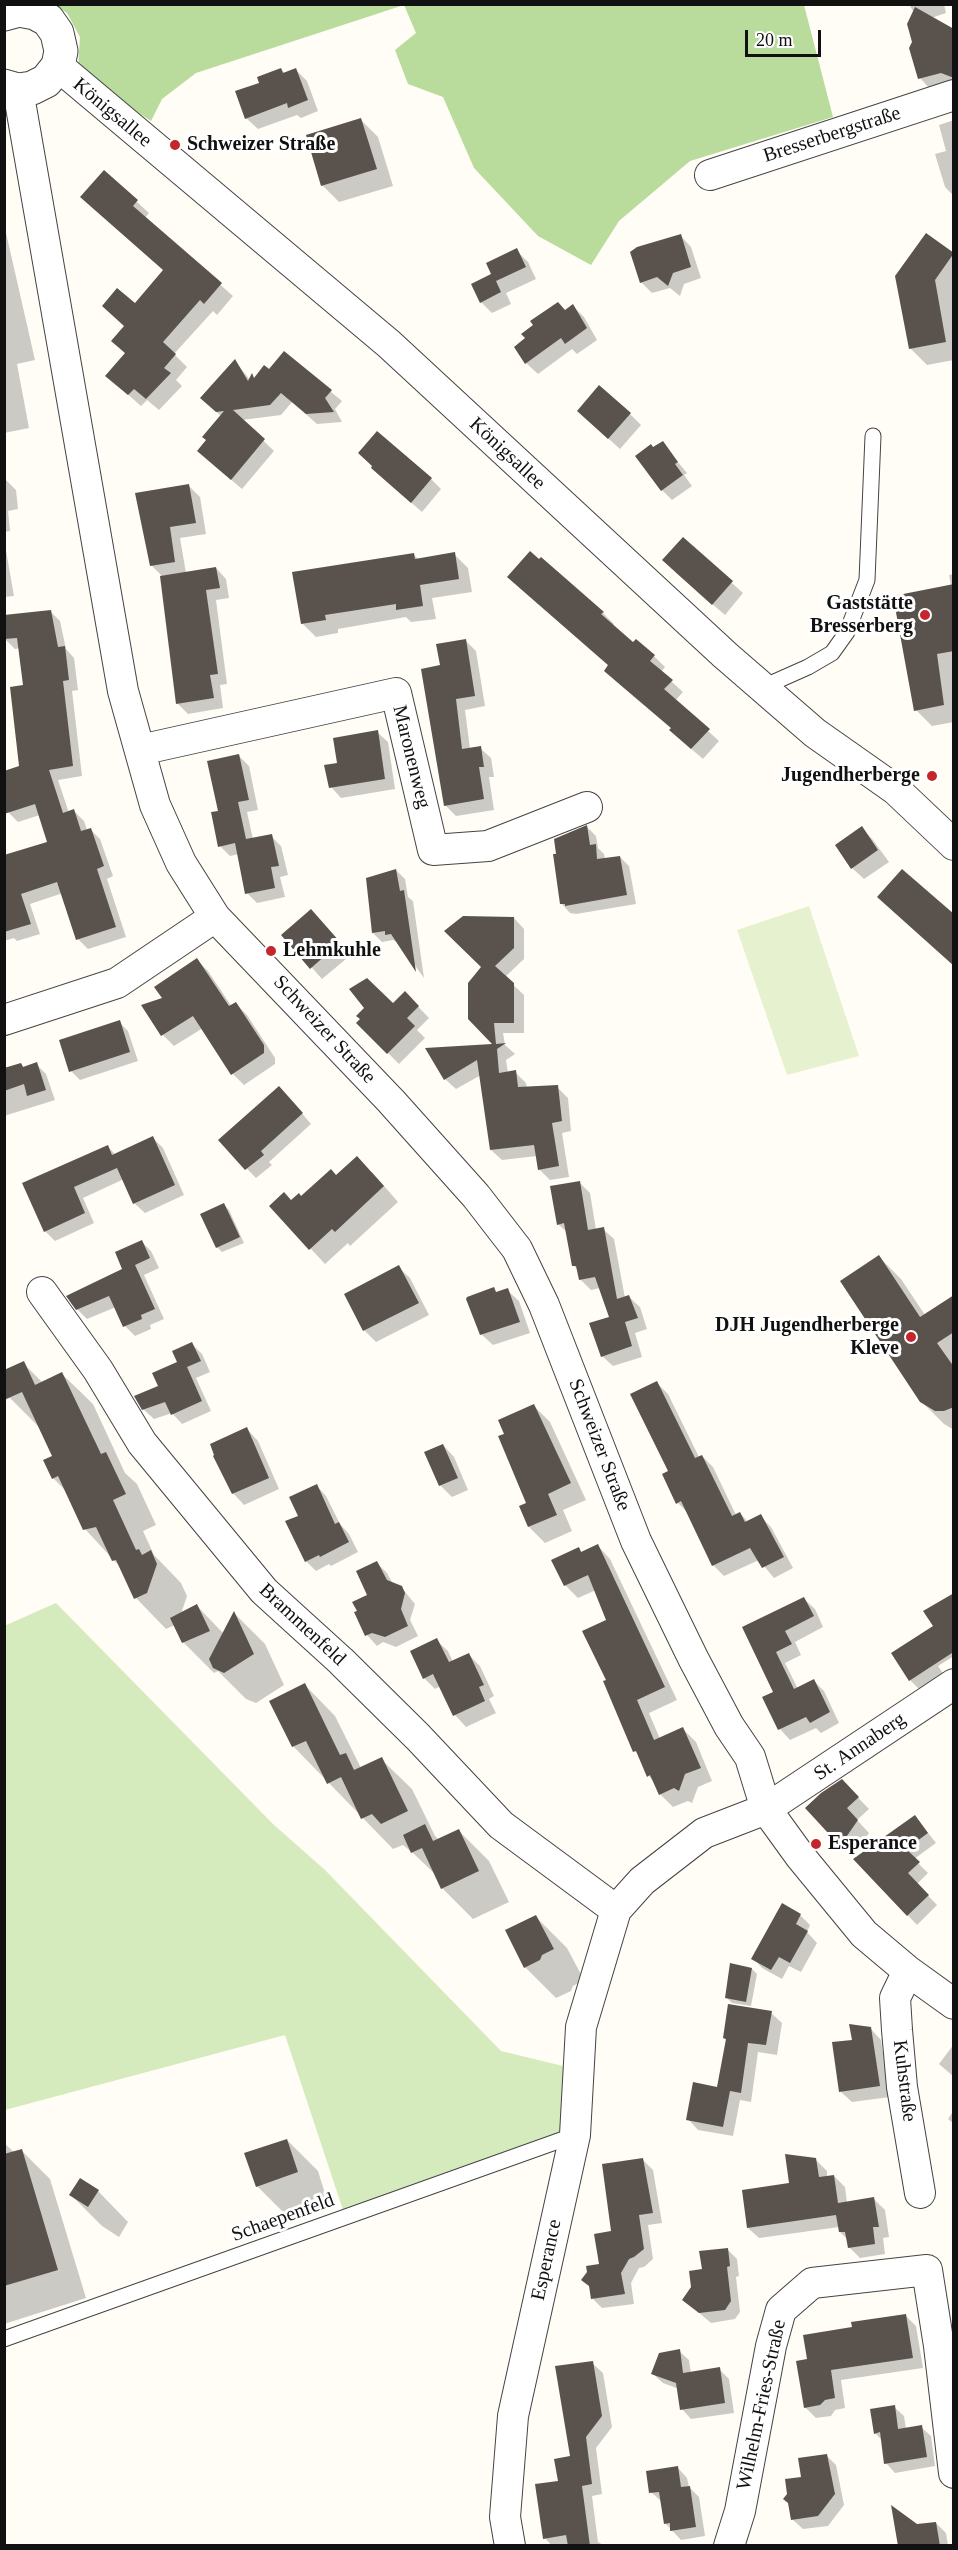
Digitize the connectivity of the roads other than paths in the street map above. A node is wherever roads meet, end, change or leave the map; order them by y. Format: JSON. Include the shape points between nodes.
{"nodes":[{"id":1,"x":14,"y":10,"type":"edge"},
{"id":2,"x":58,"y":66,"type":"junction"},
{"id":3,"x":11,"y":88,"type":"edge"},
{"id":4,"x":954,"y":95,"type":"edge"},
{"id":5,"x":710,"y":175,"type":"dead end"},
{"id":6,"x":873,"y":436,"type":"dead end"},
{"id":7,"x":763,"y":687,"type":"junction"},
{"id":8,"x":140,"y":750,"type":"junction"},
{"id":9,"x":587,"y":807,"type":"dead end"},
{"id":10,"x":954,"y":844,"type":"edge"},
{"id":11,"x":215,"y":917,"type":"junction"},
{"id":12,"x":4,"y":1020,"type":"edge"},
{"id":13,"x":42,"y":1292,"type":"dead end"},
{"id":14,"x":954,"y":1684,"type":"edge"},
{"id":15,"x":766,"y":1809,"type":"junction"},
{"id":16,"x":616,"y":1910,"type":"junction"},
{"id":17,"x":908,"y":1971,"type":"junction"},
{"id":18,"x":954,"y":2004,"type":"edge"},
{"id":19,"x":575,"y":2136,"type":"junction"},
{"id":20,"x":920,"y":2193,"type":"dead end"},
{"id":21,"x":4,"y":2340,"type":"edge"},
{"id":22,"x":954,"y":2473,"type":"edge"},
{"id":23,"x":510,"y":2546,"type":"edge"},
{"id":24,"x":729,"y":2546,"type":"edge"}],
"edges":[{"from":1,"to":2,"type":"street","name":"Königsallee","via":[[35,13],[48,20],[57,33],[61,51]]},
{"from":2,"to":3,"type":"street","name":"Königsallee","via":[[46,81],[32,88]]},
{"from":2,"to":7,"type":"street","name":"Königsallee","via":[[389,344]]},
{"from":3,"to":8,"type":"street","name":"Schweizer Straße","via":[[123,691]]},
{"from":4,"to":5,"type":"street","name":"Bresserbergstraße"},
{"from":6,"to":7,"type":"lane","via":[[867,580],[847,632],[832,653]]},
{"from":7,"to":10,"type":"street","name":"Königsallee","via":[[815,733],[896,790]]},
{"from":8,"to":9,"type":"street","name":"Maronenweg","via":[[396,693],[433,850],[488,846]]},
{"from":8,"to":11,"type":"street","name":"Schweizer Straße","via":[[155,806],[180,863]]},
{"from":11,"to":12,"type":"street","via":[[117,983]]},
{"from":11,"to":15,"type":"street","name":"Schweizer Straße","via":[[391,1101],[476,1196],[517,1249],[544,1305],[636,1541],[693,1658],[750,1757]]},
{"from":13,"to":16,"type":"street","name":"Brammenfeld","via":[[98,1370],[142,1443],[264,1591],[349,1668],[501,1825]]},
{"from":14,"to":15,"type":"street","name":"St. Annaberg"},
{"from":15,"to":16,"type":"street","name":"Esperance","via":[[704,1833],[642,1881]]},
{"from":15,"to":17,"type":"street","name":"Schweizer Straße","via":[[864,1934]]},
{"from":16,"to":19,"type":"street","name":"Esperance","via":[[581,2027]]},
{"from":17,"to":18,"type":"street","name":"Schweizer Straße"},
{"from":17,"to":20,"type":"street","name":"Kuhstraße","via":[[895,1998],[902,2087]]},
{"from":19,"to":21,"type":"lane","name":"Schaepenfeld"},
{"from":19,"to":23,"type":"street","name":"Esperance","via":[[513,2416],[505,2517]]},
{"from":22,"to":24,"type":"street","name":"Wilhelm-Fries-Straße","via":[[927,2270],[812,2283],[781,2310],[740,2511]]}]}
